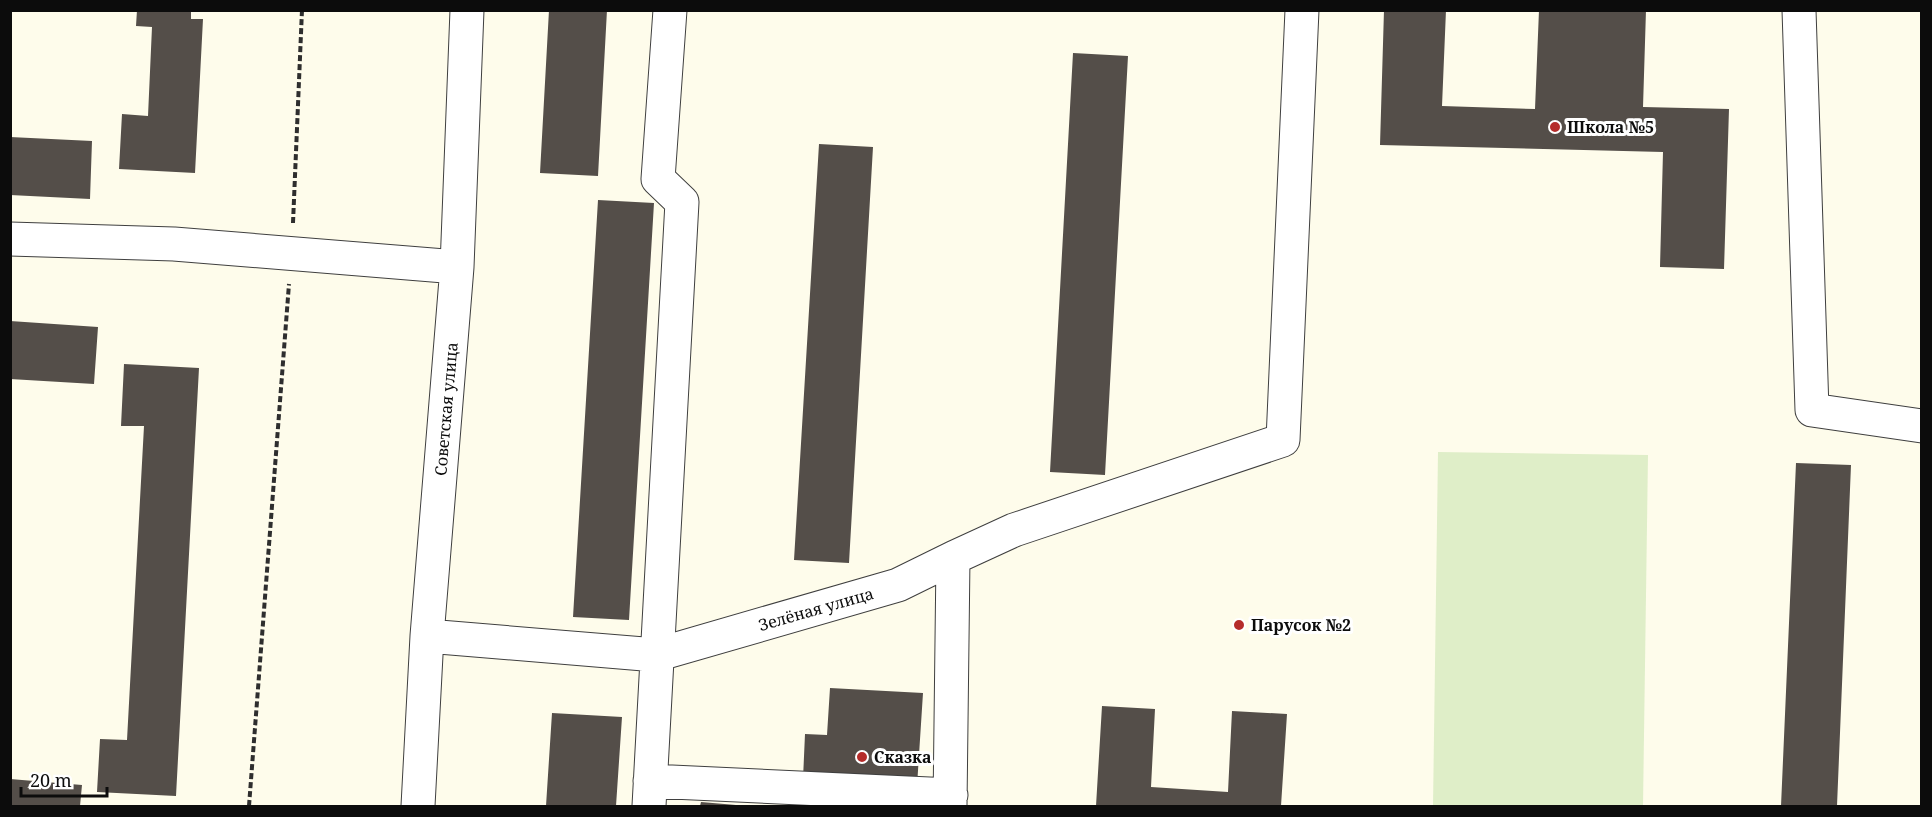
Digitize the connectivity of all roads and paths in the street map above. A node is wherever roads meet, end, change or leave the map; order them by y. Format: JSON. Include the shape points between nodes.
{"nodes":[{"id":1,"x":302,"y":10,"type":"edge"},
{"id":2,"x":467,"y":10,"type":"edge"},
{"id":3,"x":670,"y":10,"type":"edge"},
{"id":4,"x":1302,"y":10,"type":"edge"},
{"id":5,"x":1799,"y":10,"type":"edge"},
{"id":6,"x":10,"y":239,"type":"edge"},
{"id":7,"x":291,"y":254,"type":"junction"},
{"id":8,"x":457,"y":267,"type":"junction"},
{"id":9,"x":1922,"y":426,"type":"edge"},
{"id":10,"x":953,"y":558,"type":"junction"},
{"id":11,"x":427,"y":636,"type":"junction"},
{"id":12,"x":656,"y":655,"type":"junction"},
{"id":13,"x":649,"y":794,"type":"edge"},
{"id":14,"x":950,"y":801,"type":"edge"},
{"id":15,"x":249,"y":807,"type":"edge"},
{"id":16,"x":418,"y":807,"type":"edge"}],
"edges":[{"from":1,"to":7,"type":"path"},
{"from":2,"to":8,"type":"street","name":"Советская улица"},
{"from":3,"to":12,"type":"street","via":[[658,179],[682,202]]},
{"from":4,"to":10,"type":"street","name":"Зелёная улица","via":[[1283,440],[1014,530]]},
{"from":5,"to":9,"type":"street","via":[[1812,410]]},
{"from":6,"to":7,"type":"street","via":[[174,244]]},
{"from":7,"to":8,"type":"street"},
{"from":7,"to":15,"type":"path"},
{"from":8,"to":11,"type":"street","name":"Советская улица"},
{"from":10,"to":12,"type":"street","name":"Зелёная улица","via":[[898,585]]},
{"from":10,"to":14,"type":"street"},
{"from":11,"to":12,"type":"street","name":"Зелёная улица"},
{"from":11,"to":16,"type":"street","name":"Советская улица"},
{"from":12,"to":13,"type":"street"},
{"from":13,"to":14,"type":"street"}]}
